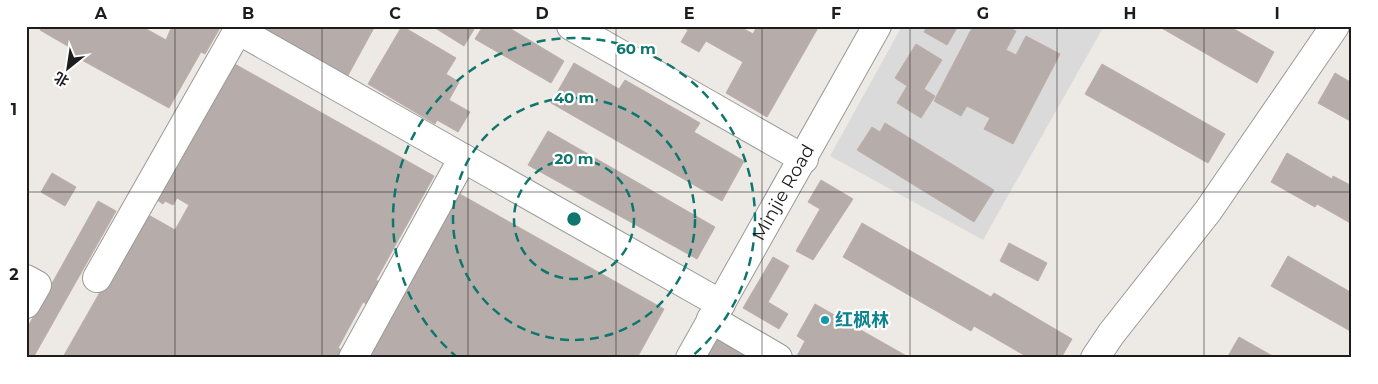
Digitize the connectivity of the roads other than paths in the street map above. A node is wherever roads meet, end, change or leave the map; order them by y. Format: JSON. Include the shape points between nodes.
{"nodes":[{"id":1,"x":571,"y":26,"type":"edge"},
{"id":2,"x":877,"y":26,"type":"edge"},
{"id":3,"x":1335,"y":26,"type":"edge"},
{"id":4,"x":463,"y":158,"type":"junction"},
{"id":5,"x":804,"y":159,"type":"junction"},
{"id":6,"x":97,"y":278,"type":"dead end"},
{"id":7,"x":26,"y":279,"type":"edge"},
{"id":8,"x":26,"y":304,"type":"edge"},
{"id":9,"x":716,"y":312,"type":"junction"},
{"id":10,"x":353,"y":358,"type":"edge"},
{"id":11,"x":690,"y":358,"type":"edge"},
{"id":12,"x":778,"y":358,"type":"edge"},
{"id":13,"x":1094,"y":358,"type":"edge"}],
"edges":[{"from":1,"to":5,"type":"street"},
{"from":2,"to":5,"type":"street","name":"Minjie Road"},
{"from":3,"to":13,"type":"street","via":[[1208,211]]},
{"from":4,"to":6,"type":"street","via":[[238,30]]},
{"from":4,"to":9,"type":"street"},
{"from":4,"to":10,"type":"street"},
{"from":5,"to":9,"type":"street","name":"Minjie Road"},
{"from":7,"to":8,"type":"street","via":[[37,285]]},
{"from":9,"to":11,"type":"street","name":"Minjie Road"},
{"from":9,"to":12,"type":"street"}]}
